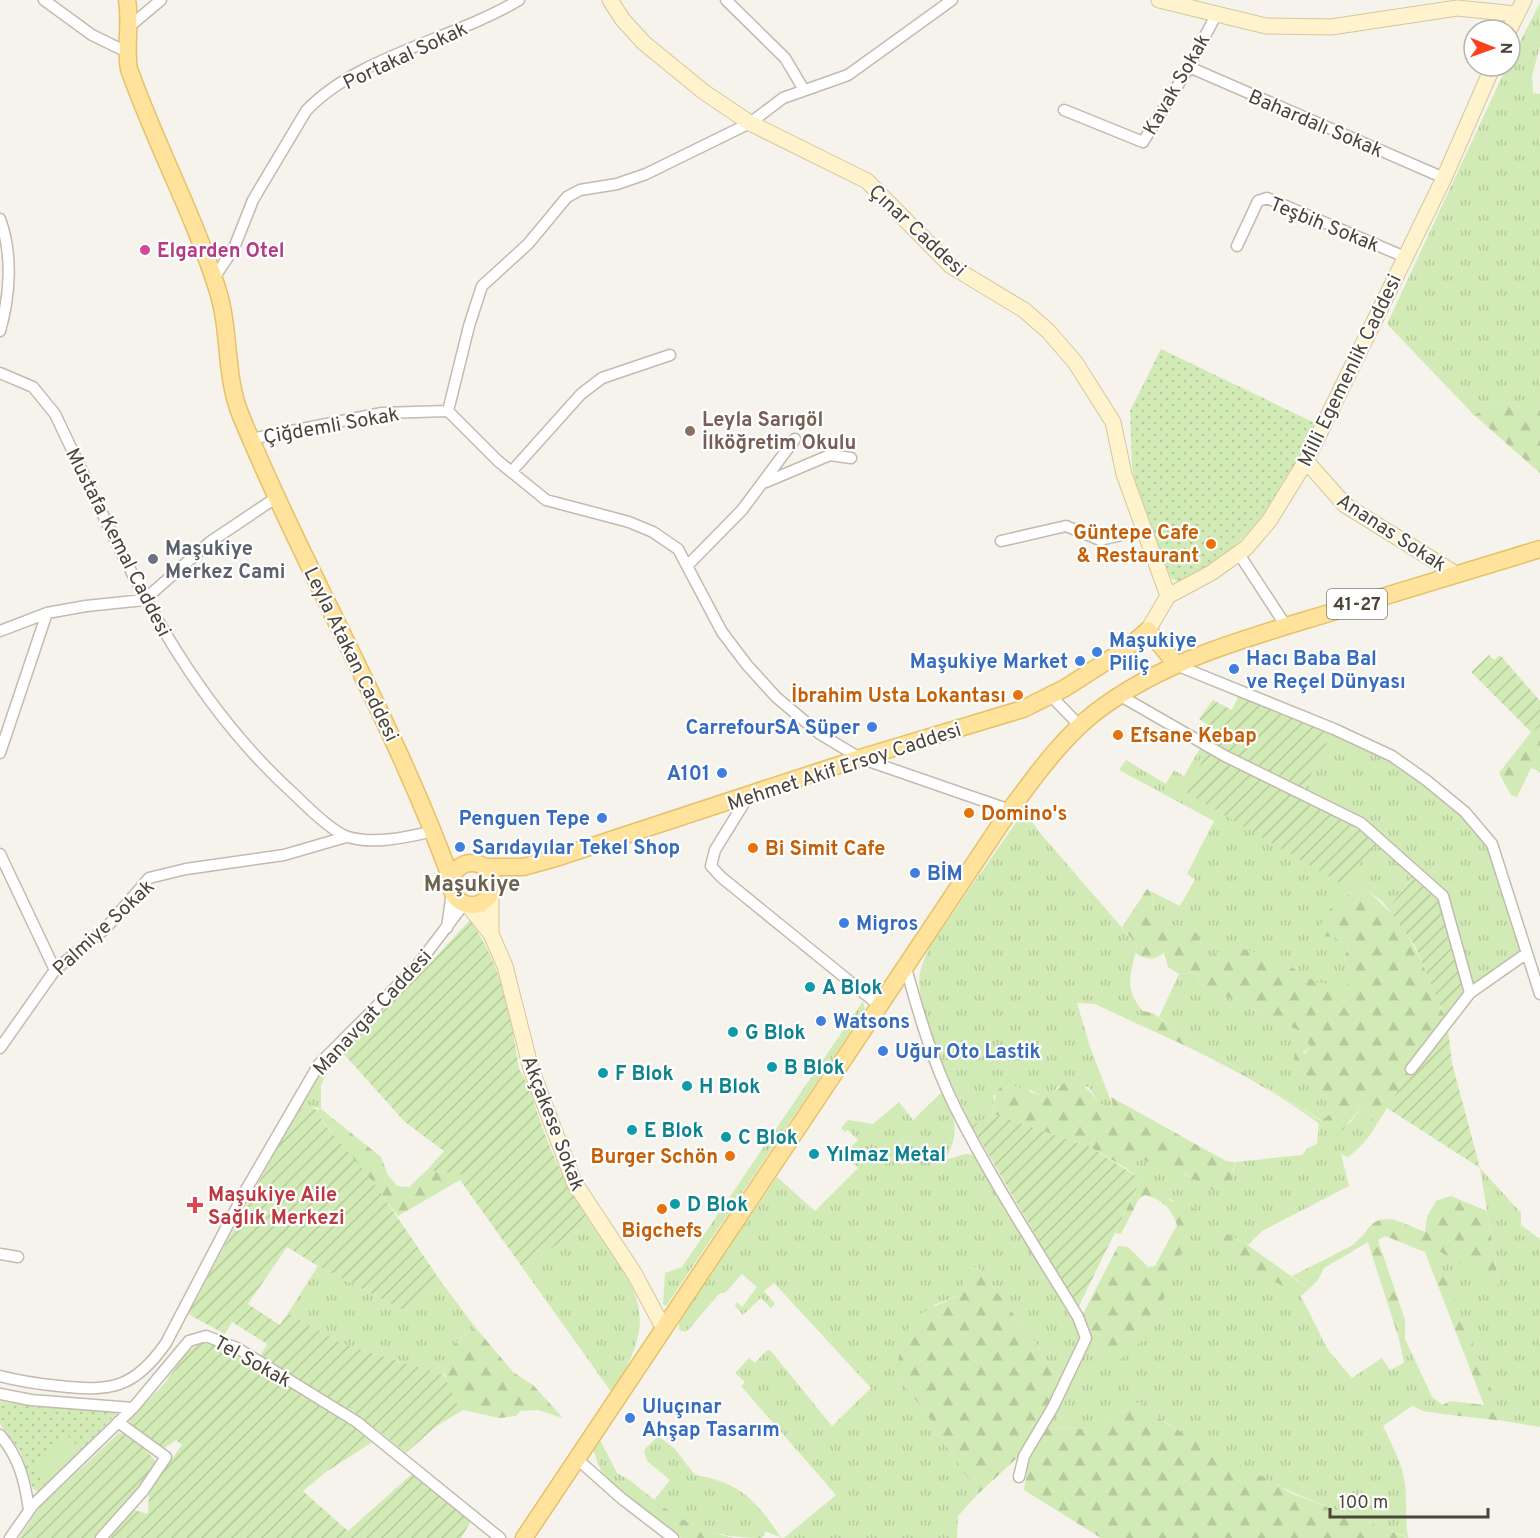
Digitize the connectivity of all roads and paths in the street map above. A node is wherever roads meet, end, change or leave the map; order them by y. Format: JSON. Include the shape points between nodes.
{"nodes":[{"id":1,"x":44,"y":0,"type":"edge"},
{"id":2,"x":127,"y":0,"type":"edge"},
{"id":3,"x":161,"y":0,"type":"edge"},
{"id":4,"x":519,"y":0,"type":"edge"},
{"id":5,"x":610,"y":0,"type":"edge"},
{"id":6,"x":726,"y":0,"type":"edge"},
{"id":7,"x":952,"y":0,"type":"edge"},
{"id":8,"x":1159,"y":0,"type":"edge"},
{"id":9,"x":1524,"y":0,"type":"edge"},
{"id":10,"x":1516,"y":14,"type":"junction"},
{"id":11,"x":1216,"y":15,"type":"junction"},
{"id":12,"x":1514,"y":18,"type":"edge"},
{"id":13,"x":130,"y":26,"type":"junction"},
{"id":14,"x":127,"y":52,"type":"junction"},
{"id":15,"x":1189,"y":67,"type":"junction"},
{"id":16,"x":1488,"y":78,"type":"edge"},
{"id":17,"x":804,"y":90,"type":"junction"},
{"id":18,"x":1064,"y":110,"type":"dead end"},
{"id":19,"x":750,"y":123,"type":"junction"},
{"id":20,"x":1444,"y":178,"type":"junction"},
{"id":21,"x":0,"y":219,"type":"edge"},
{"id":22,"x":1237,"y":246,"type":"dead end"},
{"id":23,"x":1405,"y":257,"type":"junction"},
{"id":24,"x":214,"y":278,"type":"junction"},
{"id":25,"x":0,"y":331,"type":"edge"},
{"id":26,"x":670,"y":355,"type":"dead end"},
{"id":27,"x":0,"y":373,"type":"edge"},
{"id":28,"x":448,"y":411,"type":"junction"},
{"id":29,"x":251,"y":439,"type":"junction"},
{"id":30,"x":795,"y":439,"type":"dead end"},
{"id":31,"x":851,"y":458,"type":"dead end"},
{"id":32,"x":1306,"y":461,"type":"junction"},
{"id":33,"x":512,"y":471,"type":"junction"},
{"id":34,"x":765,"y":482,"type":"junction"},
{"id":35,"x":277,"y":498,"type":"junction"},
{"id":36,"x":1144,"y":530,"type":"junction"},
{"id":37,"x":1001,"y":541,"type":"dead end"},
{"id":38,"x":1540,"y":549,"type":"edge"},
{"id":39,"x":1239,"y":554,"type":"junction"},
{"id":40,"x":688,"y":565,"type":"junction"},
{"id":41,"x":1456,"y":574,"type":"junction"},
{"id":42,"x":1168,"y":596,"type":"junction"},
{"id":43,"x":144,"y":600,"type":"junction"},
{"id":44,"x":48,"y":613,"type":"junction"},
{"id":45,"x":1286,"y":626,"type":"junction"},
{"id":46,"x":1149,"y":630,"type":"junction"},
{"id":47,"x":0,"y":631,"type":"edge"},
{"id":48,"x":1176,"y":664,"type":"junction"},
{"id":49,"x":1119,"y":695,"type":"junction"},
{"id":50,"x":1051,"y":696,"type":"junction"},
{"id":51,"x":1080,"y":726,"type":"junction"},
{"id":52,"x":0,"y":753,"type":"edge"},
{"id":53,"x":860,"y":758,"type":"junction"},
{"id":54,"x":750,"y":795,"type":"junction"},
{"id":55,"x":1010,"y":810,"type":"junction"},
{"id":56,"x":434,"y":831,"type":"junction"},
{"id":57,"x":346,"y":837,"type":"junction"},
{"id":58,"x":0,"y":854,"type":"edge"},
{"id":59,"x":466,"y":864,"type":"junction"},
{"id":60,"x":483,"y":867,"type":"junction"},
{"id":61,"x":523,"y":867,"type":"junction"},
{"id":62,"x":452,"y":886,"type":"junction"},
{"id":63,"x":492,"y":889,"type":"junction"},
{"id":64,"x":466,"y":905,"type":"junction"},
{"id":65,"x":446,"y":931,"type":"junction"},
{"id":66,"x":491,"y":934,"type":"junction"},
{"id":67,"x":1527,"y":952,"type":"junction"},
{"id":68,"x":906,"y":968,"type":"junction"},
{"id":69,"x":55,"y":970,"type":"junction"},
{"id":70,"x":1470,"y":993,"type":"junction"},
{"id":71,"x":1540,"y":994,"type":"edge"},
{"id":72,"x":880,"y":1006,"type":"junction"},
{"id":73,"x":0,"y":1048,"type":"edge"},
{"id":74,"x":1411,"y":1069,"type":"dead end"},
{"id":75,"x":0,"y":1254,"type":"edge"},
{"id":76,"x":18,"y":1257,"type":"dead end"},
{"id":77,"x":664,"y":1329,"type":"junction"},
{"id":78,"x":0,"y":1376,"type":"edge"},
{"id":79,"x":0,"y":1395,"type":"edge"},
{"id":80,"x":133,"y":1408,"type":"junction"},
{"id":81,"x":118,"y":1422,"type":"junction"},
{"id":82,"x":0,"y":1435,"type":"edge"},
{"id":83,"x":576,"y":1458,"type":"junction"},
{"id":84,"x":1019,"y":1478,"type":"dead end"},
{"id":85,"x":29,"y":1510,"type":"junction"},
{"id":86,"x":10,"y":1538,"type":"edge"},
{"id":87,"x":101,"y":1538,"type":"edge"},
{"id":88,"x":500,"y":1538,"type":"edge"},
{"id":89,"x":524,"y":1538,"type":"edge"},
{"id":90,"x":673,"y":1538,"type":"edge"}],
"edges":[{"from":1,"to":14,"type":"street","via":[[92,35]]},
{"from":2,"to":13,"type":"main road","name":"Leyla Atakan Caddesi"},
{"from":3,"to":13,"type":"street"},
{"from":4,"to":24,"type":"street","name":"Portakal Sokak","via":[[350,78],[317,100],[306,111],[253,200],[234,248]]},
{"from":5,"to":19,"type":"street","name":"Çınar Caddesi","via":[[627,25],[653,50]]},
{"from":6,"to":17,"type":"street","via":[[785,58]]},
{"from":7,"to":17,"type":"street","via":[[848,75]]},
{"from":8,"to":11,"type":"street"},
{"from":9,"to":10,"type":"street"},
{"from":10,"to":11,"type":"street","via":[[1457,8],[1331,27],[1266,26]]},
{"from":10,"to":12,"type":"street"},
{"from":11,"to":15,"type":"street","name":"Kavak Sokak"},
{"from":13,"to":14,"type":"main road","name":"Leyla Atakan Caddesi"},
{"from":14,"to":24,"type":"main road","name":"Leyla Atakan Caddesi","via":[[134,83]]},
{"from":15,"to":18,"type":"street","name":"Kavak Sokak","via":[[1143,142]]},
{"from":15,"to":20,"type":"street","name":"Bahardalı Sokak"},
{"from":16,"to":20,"type":"street","name":"Milli Egemenlik Caddesi"},
{"from":17,"to":19,"type":"street","via":[[775,103]]},
{"from":19,"to":28,"type":"street","via":[[630,181],[580,190],[567,197],[528,244],[482,286]]},
{"from":19,"to":36,"type":"street","name":"Çınar Caddesi","via":[[867,181],[951,266],[1024,310],[1048,331],[1075,362],[1113,422],[1124,474]]},
{"from":20,"to":23,"type":"street","name":"Milli Egemenlik Caddesi"},
{"from":21,"to":25,"type":"street","via":[[9,251],[5,314]]},
{"from":22,"to":23,"type":"street","name":"Teşbih Sokak","via":[[1258,201],[1267,198]]},
{"from":23,"to":32,"type":"street","name":"Milli Egemenlik Caddesi"},
{"from":24,"to":29,"type":"main road","name":"Leyla Atakan Caddesi","via":[[227,333],[230,389]]},
{"from":26,"to":33,"type":"street","via":[[602,378],[581,394]]},
{"from":27,"to":43,"type":"street","name":"Mustafa Kemal Caddesi","via":[[33,387],[55,414]]},
{"from":28,"to":29,"type":"street","name":"Çiğdemli Sokak","via":[[382,413]]},
{"from":28,"to":33,"type":"street"},
{"from":29,"to":35,"type":"main road","name":"Leyla Atakan Caddesi"},
{"from":30,"to":34,"type":"street"},
{"from":31,"to":34,"type":"street","via":[[830,455]]},
{"from":32,"to":39,"type":"street","name":"Milli Egemenlik Caddesi","via":[[1269,521]]},
{"from":32,"to":41,"type":"street","name":"Ananas Sokak","via":[[1345,505]]},
{"from":33,"to":40,"type":"street","via":[[546,500],[653,532],[678,549]]},
{"from":34,"to":40,"type":"street"},
{"from":35,"to":43,"type":"street","via":[[210,542]]},
{"from":35,"to":56,"type":"main road","name":"Leyla Atakan Caddesi"},
{"from":36,"to":37,"type":"street","via":[[1100,540],[1072,526],[1057,526]]},
{"from":36,"to":42,"type":"street","name":"Çınar Caddesi"},
{"from":38,"to":41,"type":"main road","number":"41-27"},
{"from":39,"to":42,"type":"street","name":"Milli Egemenlik Caddesi"},
{"from":39,"to":45,"type":"street"},
{"from":40,"to":53,"type":"street","via":[[722,632],[760,681],[798,717]]},
{"from":41,"to":45,"type":"main road","number":"41-27"},
{"from":42,"to":46,"type":"street"},
{"from":43,"to":44,"type":"street"},
{"from":43,"to":57,"type":"street","name":"Mustafa Kemal Caddesi","via":[[204,695],[247,748],[305,805]]},
{"from":44,"to":47,"type":"street"},
{"from":44,"to":52,"type":"street"},
{"from":45,"to":48,"type":"main road","number":"41-27"},
{"from":46,"to":48,"type":"main road"},
{"from":46,"to":50,"type":"main road","name":"Mehmet Akif Ersoy Caddesi","via":[[1128,648]]},
{"from":48,"to":49,"type":"main road","number":"41-27"},
{"from":48,"to":67,"type":"street","via":[[1349,735],[1392,756],[1426,780],[1465,812],[1492,844]]},
{"from":49,"to":51,"type":"main road","number":"41-27"},
{"from":49,"to":70,"type":"street","via":[[1225,756],[1361,823],[1443,896]]},
{"from":50,"to":51,"type":"street"},
{"from":50,"to":53,"type":"main road","name":"Mehmet Akif Ersoy Caddesi","via":[[995,718]]},
{"from":51,"to":55,"type":"main road","number":"41-27"},
{"from":53,"to":54,"type":"main road","name":"Mehmet Akif Ersoy Caddesi"},
{"from":53,"to":55,"type":"street"},
{"from":54,"to":61,"type":"main road","name":"Mehmet Akif Ersoy Caddesi"},
{"from":54,"to":72,"type":"street","via":[[711,859],[714,871]]},
{"from":55,"to":68,"type":"main road","number":"41-27"},
{"from":56,"to":57,"type":"street","via":[[381,840]]},
{"from":56,"to":59,"type":"main road","via":[[452,854]]},
{"from":56,"to":62,"type":"main road"},
{"from":57,"to":69,"type":"street","name":"Palmiye Sokak","via":[[284,855],[148,878],[106,928]]},
{"from":58,"to":69,"type":"street"},
{"from":59,"to":60,"type":"main road"},
{"from":59,"to":62,"type":"main road","via":[[455,872]]},
{"from":60,"to":61,"type":"main road"},
{"from":60,"to":63,"type":"main road","via":[[489,872]]},
{"from":61,"to":63,"type":"main road"},
{"from":62,"to":64,"type":"main road"},
{"from":62,"to":65,"type":"street"},
{"from":63,"to":64,"type":"main road","via":[[482,903]]},
{"from":63,"to":66,"type":"street"},
{"from":64,"to":65,"type":"street","name":"Manavgat Caddesi"},
{"from":64,"to":66,"type":"street"},
{"from":65,"to":78,"type":"street","name":"Manavgat Caddesi","via":[[416,968],[319,1064],[247,1188],[166,1343],[148,1366],[128,1382],[105,1389]]},
{"from":66,"to":77,"type":"street","name":"Akçakese Sokak","via":[[510,984],[531,1070],[567,1167],[583,1199],[634,1273]]},
{"from":67,"to":70,"type":"street"},
{"from":67,"to":71,"type":"street"},
{"from":68,"to":72,"type":"main road","number":"41-27"},
{"from":68,"to":84,"type":"street","via":[[933,1054],[954,1104],[1078,1317],[1086,1338],[1053,1407],[1023,1456]]},
{"from":69,"to":73,"type":"street","name":"Palmiye Sokak"},
{"from":70,"to":74,"type":"street"},
{"from":72,"to":77,"type":"main road","number":"41-27"},
{"from":75,"to":76,"type":"street"},
{"from":77,"to":83,"type":"main road","number":"41-27"},
{"from":79,"to":80,"type":"street"},
{"from":80,"to":81,"type":"street","name":"Tel Sokak"},
{"from":80,"to":88,"type":"street","name":"Tel Sokak","via":[[189,1341],[200,1336],[221,1340],[376,1436]]},
{"from":81,"to":85,"type":"street","name":"Tel Sokak"},
{"from":81,"to":87,"type":"street","via":[[166,1457],[143,1491]]},
{"from":82,"to":85,"type":"street","via":[[22,1471]]},
{"from":83,"to":89,"type":"main road","number":"41-27"},
{"from":83,"to":90,"type":"street"},
{"from":85,"to":86,"type":"street"}]}
